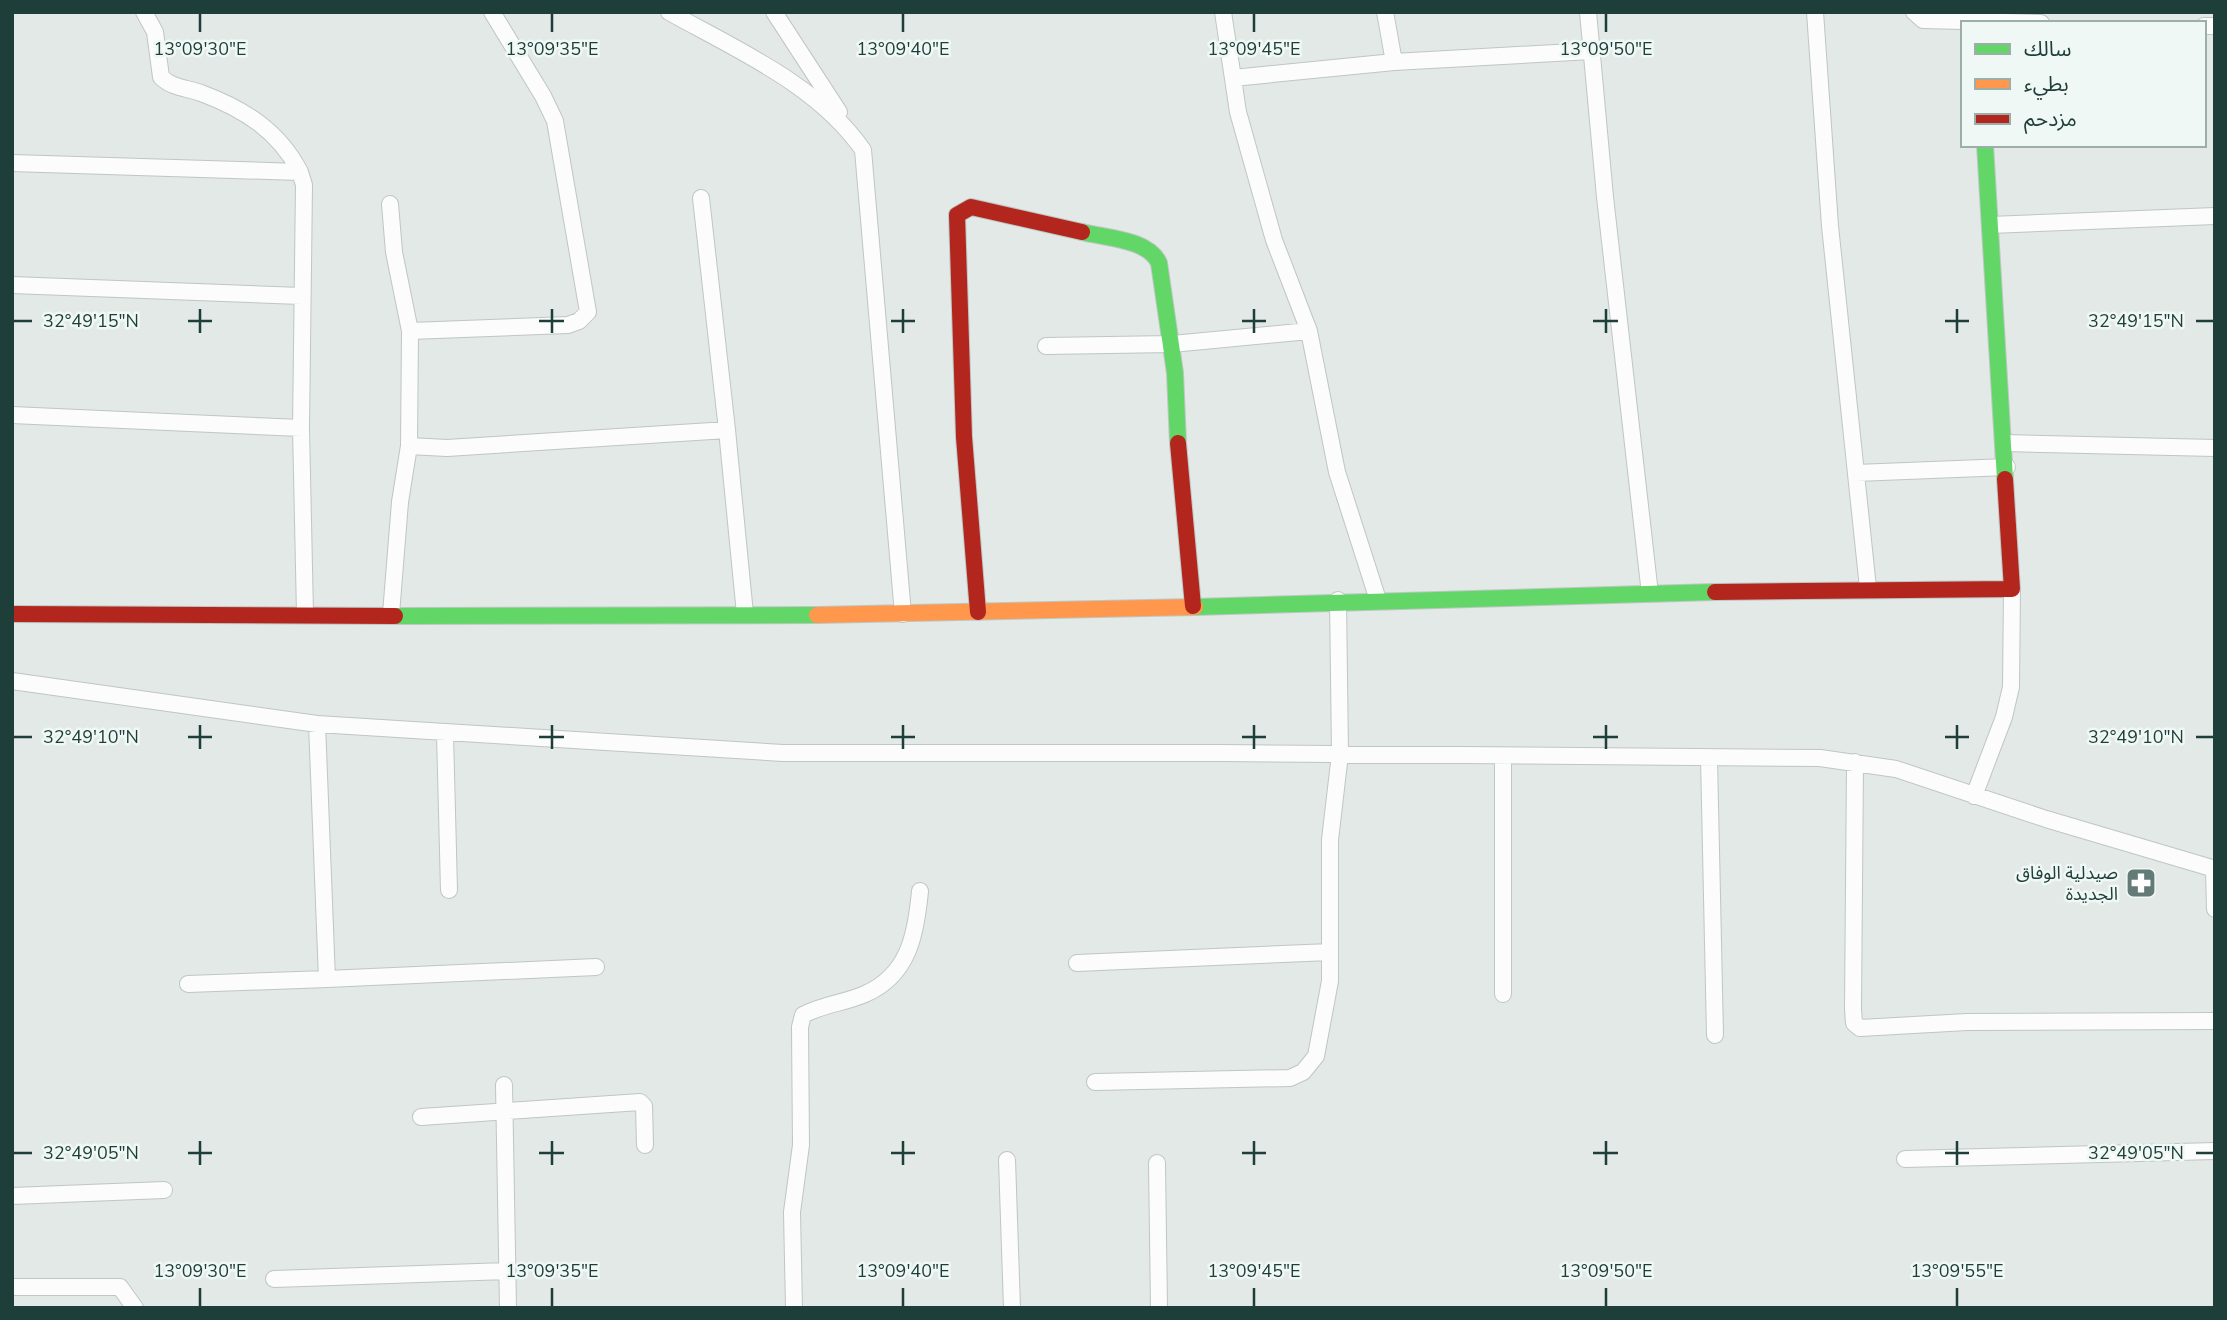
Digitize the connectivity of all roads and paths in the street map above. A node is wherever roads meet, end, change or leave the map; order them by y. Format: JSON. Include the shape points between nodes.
{"nodes":[{"id":1,"x":144,"y":12,"type":"edge"},
{"id":2,"x":492,"y":12,"type":"edge"},
{"id":3,"x":669,"y":12,"type":"edge"},
{"id":4,"x":774,"y":12,"type":"edge"},
{"id":5,"x":1223,"y":12,"type":"edge"},
{"id":6,"x":1385,"y":12,"type":"edge"},
{"id":7,"x":1588,"y":12,"type":"edge"},
{"id":8,"x":1815,"y":12,"type":"edge"},
{"id":9,"x":1913,"y":12,"type":"edge"},
{"id":10,"x":1961,"y":21,"type":"edge"},
{"id":11,"x":1591,"y":51,"type":"junction"},
{"id":12,"x":1394,"y":62,"type":"junction"},
{"id":13,"x":1233,"y":78,"type":"junction"},
{"id":14,"x":1985,"y":147,"type":"edge"},
{"id":15,"x":863,"y":150,"type":"junction"},
{"id":16,"x":12,"y":163,"type":"edge"},
{"id":17,"x":299,"y":172,"type":"junction"},
{"id":18,"x":701,"y":198,"type":"dead end"},
{"id":19,"x":390,"y":204,"type":"dead end"},
{"id":20,"x":2215,"y":216,"type":"edge"},
{"id":21,"x":1990,"y":225,"type":"junction"},
{"id":22,"x":12,"y":285,"type":"edge"},
{"id":23,"x":300,"y":296,"type":"junction"},
{"id":24,"x":410,"y":331,"type":"junction"},
{"id":25,"x":1309,"y":331,"type":"junction"},
{"id":26,"x":1172,"y":344,"type":"junction"},
{"id":27,"x":1046,"y":346,"type":"dead end"},
{"id":28,"x":12,"y":415,"type":"edge"},
{"id":29,"x":300,"y":428,"type":"junction"},
{"id":30,"x":727,"y":430,"type":"junction"},
{"id":31,"x":2005,"y":443,"type":"junction"},
{"id":32,"x":408,"y":446,"type":"junction"},
{"id":33,"x":2215,"y":448,"type":"edge"},
{"id":34,"x":2007,"y":467,"type":"junction"},
{"id":35,"x":1856,"y":473,"type":"junction"},
{"id":36,"x":1868,"y":588,"type":"junction"},
{"id":37,"x":2012,"y":589,"type":"junction"},
{"id":38,"x":1650,"y":594,"type":"junction"},
{"id":39,"x":1338,"y":600,"type":"junction"},
{"id":40,"x":1378,"y":600,"type":"junction"},
{"id":41,"x":1193,"y":606,"type":"junction"},
{"id":42,"x":978,"y":612,"type":"junction"},
{"id":43,"x":12,"y":614,"type":"edge"},
{"id":44,"x":304,"y":614,"type":"junction"},
{"id":45,"x":391,"y":614,"type":"junction"},
{"id":46,"x":745,"y":614,"type":"junction"},
{"id":47,"x":903,"y":614,"type":"junction"},
{"id":48,"x":12,"y":681,"type":"edge"},
{"id":49,"x":317,"y":724,"type":"junction"},
{"id":50,"x":445,"y":734,"type":"junction"},
{"id":51,"x":1340,"y":754,"type":"junction"},
{"id":52,"x":1503,"y":757,"type":"junction"},
{"id":53,"x":1709,"y":758,"type":"junction"},
{"id":54,"x":1855,"y":762,"type":"junction"},
{"id":55,"x":1975,"y":796,"type":"junction"},
{"id":56,"x":2214,"y":869,"type":"edge"},
{"id":57,"x":449,"y":890,"type":"dead end"},
{"id":58,"x":920,"y":891,"type":"dead end"},
{"id":59,"x":2215,"y":909,"type":"edge"},
{"id":60,"x":1330,"y":952,"type":"junction"},
{"id":61,"x":1077,"y":963,"type":"dead end"},
{"id":62,"x":597,"y":967,"type":"dead end"},
{"id":63,"x":327,"y":979,"type":"junction"},
{"id":64,"x":188,"y":984,"type":"dead end"},
{"id":65,"x":1503,"y":995,"type":"dead end"},
{"id":66,"x":2215,"y":1021,"type":"edge"},
{"id":67,"x":1715,"y":1035,"type":"dead end"},
{"id":68,"x":1095,"y":1082,"type":"dead end"},
{"id":69,"x":504,"y":1085,"type":"dead end"},
{"id":70,"x":504,"y":1110,"type":"junction"},
{"id":71,"x":421,"y":1117,"type":"dead end"},
{"id":72,"x":645,"y":1145,"type":"dead end"},
{"id":73,"x":2215,"y":1151,"type":"edge"},
{"id":74,"x":1905,"y":1159,"type":"dead end"},
{"id":75,"x":1007,"y":1160,"type":"dead end"},
{"id":76,"x":1157,"y":1163,"type":"dead end"},
{"id":77,"x":164,"y":1190,"type":"dead end"},
{"id":78,"x":12,"y":1196,"type":"edge"},
{"id":79,"x":508,"y":1271,"type":"junction"},
{"id":80,"x":274,"y":1279,"type":"dead end"},
{"id":81,"x":12,"y":1287,"type":"edge"},
{"id":82,"x":135,"y":1308,"type":"edge"},
{"id":83,"x":508,"y":1308,"type":"edge"},
{"id":84,"x":794,"y":1308,"type":"edge"},
{"id":85,"x":1012,"y":1308,"type":"edge"},
{"id":86,"x":1159,"y":1308,"type":"edge"}],
"edges":[{"from":1,"to":17,"type":"street","via":[[155,32],[161,77],[218,99],[258,121],[288,149]]},
{"from":2,"to":24,"type":"street","via":[[555,121],[588,312],[568,325]]},
{"from":3,"to":15,"type":"street","via":[[824,105],[847,126]]},
{"from":4,"to":15,"type":"street"},
{"from":5,"to":13,"type":"street"},
{"from":6,"to":12,"type":"street"},
{"from":7,"to":11,"type":"street"},
{"from":8,"to":35,"type":"street","via":[[1830,226]]},
{"from":9,"to":10,"type":"street","via":[[1923,20]]},
{"from":11,"to":12,"type":"street"},
{"from":11,"to":38,"type":"street"},
{"from":12,"to":13,"type":"street"},
{"from":13,"to":25,"type":"street","via":[[1274,240]]},
{"from":14,"to":21,"type":"street"},
{"from":15,"to":47,"type":"street"},
{"from":16,"to":17,"type":"street"},
{"from":17,"to":23,"type":"street","via":[[304,185]]},
{"from":18,"to":30,"type":"street"},
{"from":19,"to":24,"type":"street","via":[[394,252]]},
{"from":20,"to":21,"type":"street"},
{"from":21,"to":31,"type":"street"},
{"from":22,"to":23,"type":"street"},
{"from":23,"to":29,"type":"street"},
{"from":24,"to":32,"type":"street"},
{"from":25,"to":26,"type":"street"},
{"from":25,"to":40,"type":"street","via":[[1337,472]]},
{"from":26,"to":27,"type":"street"},
{"from":26,"to":41,"type":"street"},
{"from":26,"to":42,"type":"street","via":[[1154,252],[971,207],[957,215],[963,424]]},
{"from":28,"to":29,"type":"street"},
{"from":29,"to":44,"type":"street"},
{"from":30,"to":32,"type":"street","via":[[447,448]]},
{"from":30,"to":46,"type":"street"},
{"from":31,"to":33,"type":"street"},
{"from":31,"to":34,"type":"street"},
{"from":32,"to":45,"type":"street"},
{"from":34,"to":35,"type":"street"},
{"from":34,"to":37,"type":"street"},
{"from":35,"to":36,"type":"street"},
{"from":36,"to":37,"type":"street"},
{"from":36,"to":38,"type":"street"},
{"from":37,"to":55,"type":"street","via":[[2011,687]]},
{"from":38,"to":40,"type":"street"},
{"from":39,"to":40,"type":"street"},
{"from":39,"to":41,"type":"street"},
{"from":39,"to":51,"type":"street"},
{"from":41,"to":42,"type":"street"},
{"from":42,"to":47,"type":"street"},
{"from":43,"to":44,"type":"street"},
{"from":44,"to":45,"type":"street"},
{"from":45,"to":46,"type":"street"},
{"from":46,"to":47,"type":"street"},
{"from":48,"to":49,"type":"street"},
{"from":49,"to":50,"type":"street"},
{"from":49,"to":63,"type":"street"},
{"from":50,"to":51,"type":"street","via":[[783,753]]},
{"from":50,"to":57,"type":"street"},
{"from":51,"to":52,"type":"street"},
{"from":51,"to":60,"type":"street","via":[[1330,840]]},
{"from":52,"to":53,"type":"street"},
{"from":52,"to":65,"type":"street"},
{"from":53,"to":54,"type":"street","via":[[1784,756]]},
{"from":53,"to":67,"type":"street"},
{"from":54,"to":55,"type":"street","via":[[1896,769]]},
{"from":54,"to":66,"type":"street","via":[[1853,1009],[1854,1023],[1860,1028],[1967,1022]]},
{"from":55,"to":56,"type":"street"},
{"from":56,"to":59,"type":"street"},
{"from":58,"to":84,"type":"street","via":[[911,947],[888,981],[865,994],[803,1015],[801,1145],[792,1212]]},
{"from":60,"to":61,"type":"street"},
{"from":60,"to":68,"type":"street","via":[[1323,1029],[1316,1056],[1303,1072],[1272,1079]]},
{"from":62,"to":63,"type":"street"},
{"from":63,"to":64,"type":"street"},
{"from":69,"to":70,"type":"street"},
{"from":70,"to":71,"type":"street"},
{"from":70,"to":72,"type":"street","via":[[640,1102]]},
{"from":70,"to":79,"type":"street"},
{"from":73,"to":74,"type":"street"},
{"from":75,"to":85,"type":"street"},
{"from":76,"to":86,"type":"street"},
{"from":77,"to":78,"type":"street"},
{"from":79,"to":80,"type":"street"},
{"from":79,"to":83,"type":"street"},
{"from":81,"to":82,"type":"street","via":[[120,1287]]}]}
